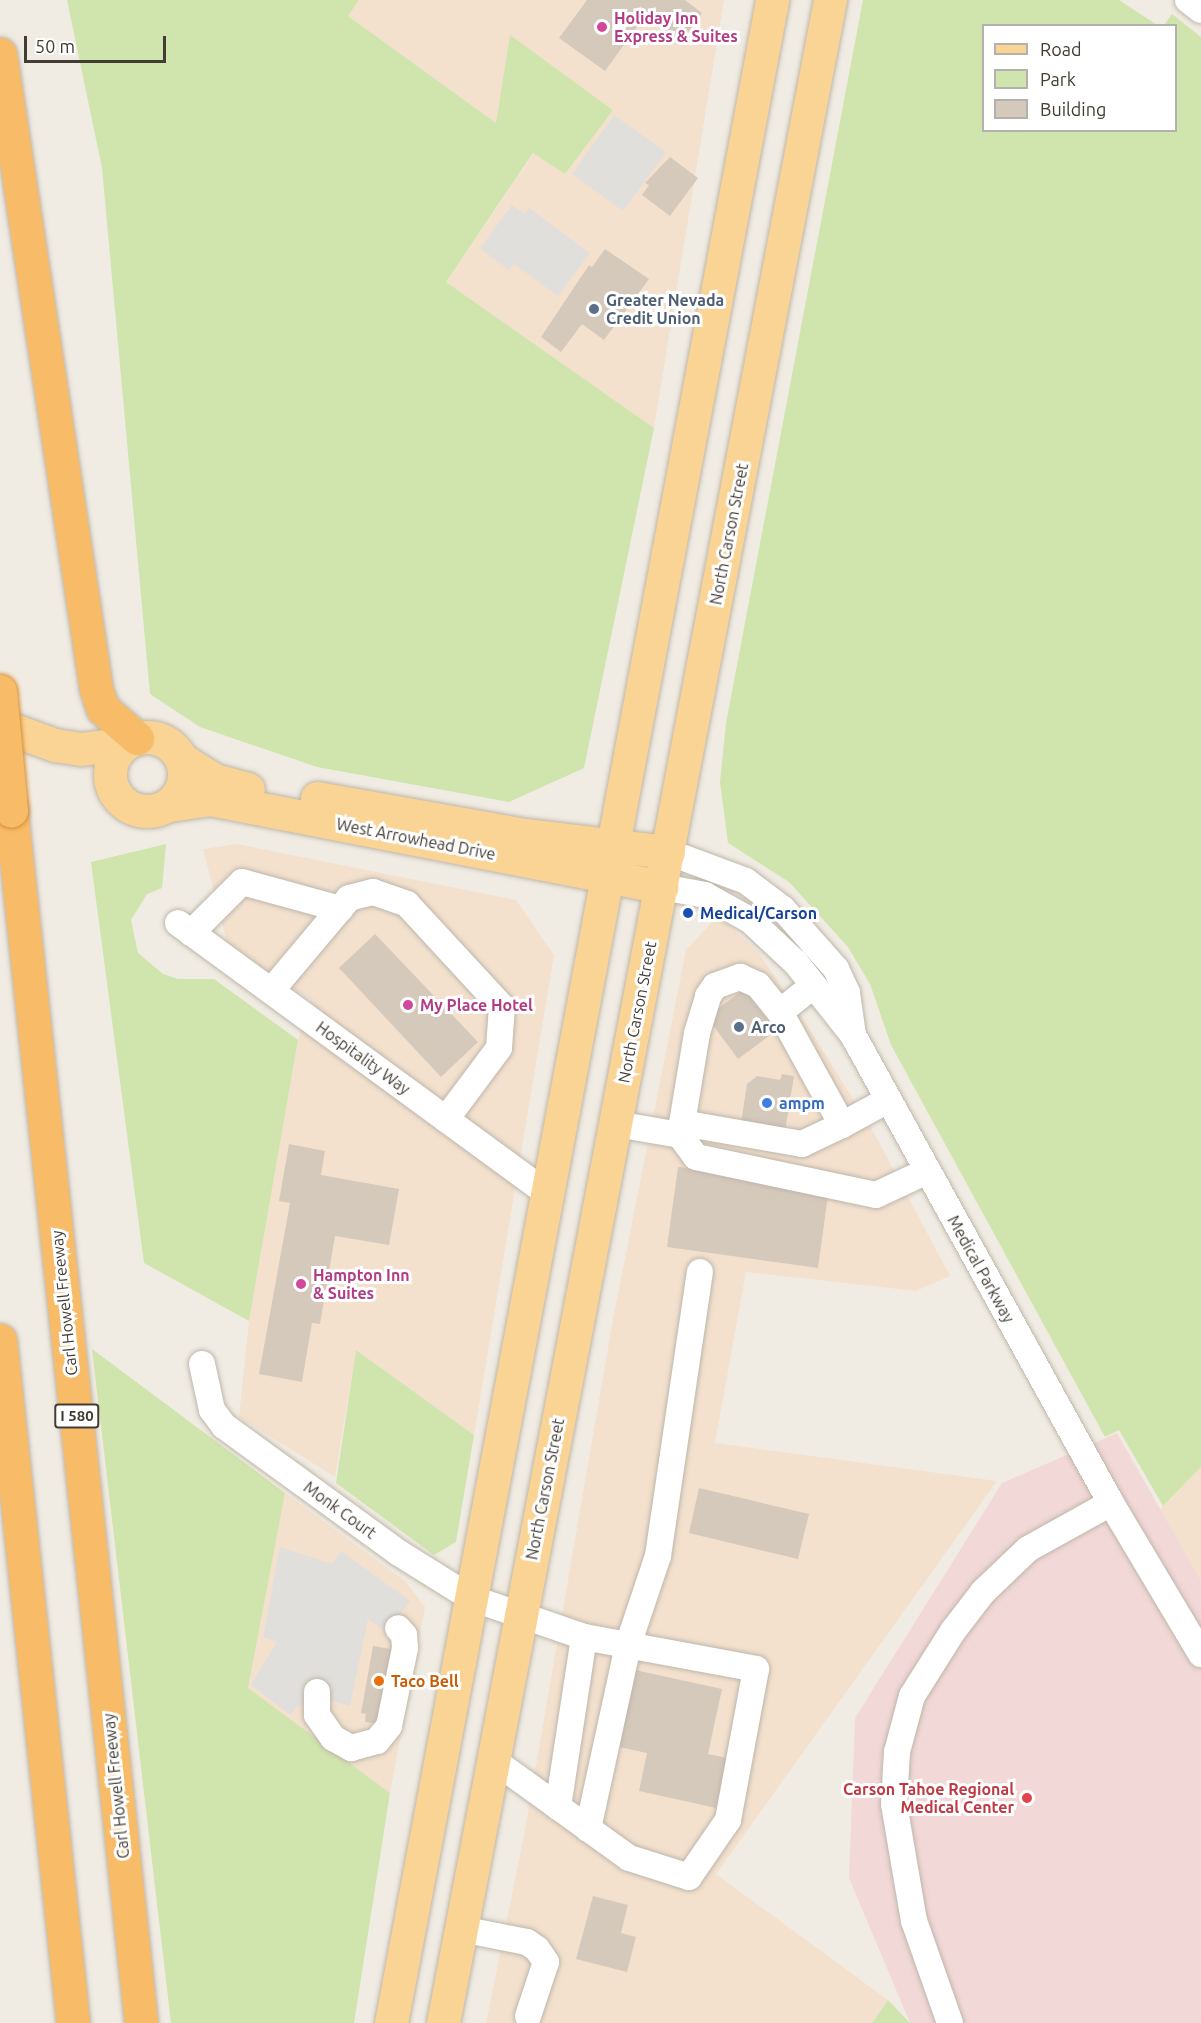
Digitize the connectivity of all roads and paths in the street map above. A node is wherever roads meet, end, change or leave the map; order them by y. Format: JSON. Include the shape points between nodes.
{"nodes":[{"id":1,"x":772,"y":0,"type":"edge"},
{"id":2,"x":830,"y":0,"type":"edge"},
{"id":3,"x":1188,"y":0,"type":"edge"},
{"id":4,"x":1201,"y":10,"type":"edge"},
{"id":5,"x":0,"y":54,"type":"edge"},
{"id":6,"x":0,"y":691,"type":"edge"},
{"id":7,"x":0,"y":725,"type":"edge"},
{"id":8,"x":132,"y":741,"type":"junction"},
{"id":9,"x":55,"y":745,"type":"junction"},
{"id":10,"x":181,"y":759,"type":"junction"},
{"id":11,"x":113,"y":788,"type":"junction"},
{"id":12,"x":169,"y":805,"type":"junction"},
{"id":13,"x":614,"y":845,"type":"junction"},
{"id":14,"x":668,"y":852,"type":"junction"},
{"id":15,"x":608,"y":877,"type":"junction"},
{"id":16,"x":662,"y":886,"type":"junction"},
{"id":17,"x":340,"y":909,"type":"junction"},
{"id":18,"x":814,"y":985,"type":"junction"},
{"id":19,"x":271,"y":992,"type":"junction"},
{"id":20,"x":780,"y":1012,"type":"junction"},
{"id":21,"x":853,"y":1035,"type":"junction"},
{"id":22,"x":888,"y":1100,"type":"junction"},
{"id":23,"x":446,"y":1119,"type":"junction"},
{"id":24,"x":616,"y":1124,"type":"junction"},
{"id":25,"x":842,"y":1125,"type":"junction"},
{"id":26,"x":681,"y":1129,"type":"junction"},
{"id":27,"x":927,"y":1171,"type":"junction"},
{"id":28,"x":547,"y":1193,"type":"junction"},
{"id":29,"x":700,"y":1272,"type":"dead end"},
{"id":30,"x":0,"y":1340,"type":"edge"},
{"id":31,"x":201,"y":1364,"type":"dead end"},
{"id":32,"x":1111,"y":1503,"type":"junction"},
{"id":33,"x":471,"y":1598,"type":"junction"},
{"id":34,"x":521,"y":1615,"type":"junction"},
{"id":35,"x":398,"y":1628,"type":"dead end"},
{"id":36,"x":584,"y":1637,"type":"junction"},
{"id":37,"x":628,"y":1645,"type":"junction"},
{"id":38,"x":1201,"y":1654,"type":"edge"},
{"id":39,"x":317,"y":1692,"type":"dead end"},
{"id":40,"x":493,"y":1760,"type":"junction"},
{"id":41,"x":564,"y":1762,"type":"junction"},
{"id":42,"x":601,"y":1771,"type":"junction"},
{"id":43,"x":558,"y":1807,"type":"junction"},
{"id":44,"x":588,"y":1829,"type":"junction"},
{"id":45,"x":461,"y":1929,"type":"junction"},
{"id":46,"x":528,"y":2016,"type":"dead end"},
{"id":47,"x":74,"y":2023,"type":"edge"},
{"id":48,"x":141,"y":2023,"type":"edge"},
{"id":49,"x":391,"y":2023,"type":"edge"},
{"id":50,"x":443,"y":2023,"type":"edge"},
{"id":51,"x":950,"y":2023,"type":"edge"}],
"edges":[{"from":1,"to":13,"type":"main road"},
{"from":2,"to":14,"type":"main road","name":"North Carson Street"},
{"from":3,"to":4,"type":"street"},
{"from":5,"to":8,"type":"highway","via":[[96,689],[102,709]]},
{"from":6,"to":48,"type":"highway","name":"Carl Howell Freeway","number":"I 580","bridge":true},
{"from":7,"to":9,"type":"main road"},
{"from":8,"to":9,"type":"main road","via":[[81,749]]},
{"from":8,"to":10,"type":"main road","via":[[160,739]]},
{"from":8,"to":11,"type":"main road","via":[[114,758],[110,774]]},
{"from":9,"to":11,"type":"main road"},
{"from":10,"to":12,"type":"main road","via":[[181,791]]},
{"from":10,"to":13,"type":"main road","name":"West Arrowhead Drive","via":[[214,780],[247,789],[525,835]]},
{"from":11,"to":12,"type":"main road","via":[[121,801],[138,811],[151,812]]},
{"from":12,"to":15,"type":"main road","name":"West Arrowhead Drive","via":[[210,799]]},
{"from":13,"to":14,"type":"main road","name":"West Arrowhead Drive"},
{"from":13,"to":15,"type":"main road"},
{"from":14,"to":16,"type":"main road","name":"North Carson Street"},
{"from":14,"to":21,"type":"street","name":"Medical Parkway","via":[[746,882],[783,909],[836,969],[847,993]]},
{"from":15,"to":16,"type":"main road","name":"West Arrowhead Drive"},
{"from":15,"to":28,"type":"main road"},
{"from":16,"to":18,"type":"street","name":"Medical Parkway","via":[[705,895],[728,905],[772,939]]},
{"from":16,"to":24,"type":"main road","name":"North Carson Street"},
{"from":17,"to":19,"type":"street"},
{"from":17,"to":19,"type":"street","name":"Hospitality Way","via":[[242,882],[184,928]]},
{"from":17,"to":23,"type":"street","via":[[349,898],[373,892],[407,904],[502,1006],[499,1048]]},
{"from":18,"to":20,"type":"street"},
{"from":18,"to":21,"type":"street","name":"Medical Parkway"},
{"from":19,"to":23,"type":"street","name":"Hospitality Way"},
{"from":20,"to":25,"type":"street"},
{"from":20,"to":26,"type":"street","via":[[758,985],[740,977],[715,986],[697,1033]]},
{"from":21,"to":22,"type":"street","name":"Medical Parkway"},
{"from":22,"to":25,"type":"street"},
{"from":22,"to":27,"type":"street","name":"Medical Parkway"},
{"from":23,"to":28,"type":"street","name":"Hospitality Way"},
{"from":24,"to":26,"type":"street"},
{"from":24,"to":34,"type":"main road","name":"North Carson Street"},
{"from":25,"to":26,"type":"street","via":[[802,1144]]},
{"from":26,"to":27,"type":"street","via":[[696,1156],[876,1195]]},
{"from":27,"to":32,"type":"street","name":"Medical Parkway"},
{"from":28,"to":33,"type":"main road"},
{"from":29,"to":37,"type":"street","via":[[658,1556]]},
{"from":30,"to":47,"type":"highway"},
{"from":31,"to":33,"type":"street","name":"Monk Court","via":[[212,1410],[224,1426],[399,1553]]},
{"from":32,"to":38,"type":"street","name":"Medical Parkway"},
{"from":32,"to":51,"type":"street","via":[[1028,1549],[983,1592],[912,1696],[897,1752],[894,1804],[914,1921]]},
{"from":33,"to":34,"type":"street","name":"Monk Court"},
{"from":33,"to":49,"type":"main road"},
{"from":34,"to":36,"type":"street","name":"Monk Court"},
{"from":34,"to":40,"type":"main road","name":"North Carson Street"},
{"from":35,"to":39,"type":"street","via":[[404,1635],[405,1648],[389,1726],[377,1741],[351,1748],[333,1738],[317,1715]]},
{"from":36,"to":37,"type":"street","name":"Monk Court"},
{"from":36,"to":41,"type":"street"},
{"from":37,"to":42,"type":"street"},
{"from":37,"to":44,"type":"street","name":"Monk Court","via":[[756,1669],[728,1820],[689,1877],[629,1858]]},
{"from":40,"to":43,"type":"street"},
{"from":40,"to":45,"type":"main road","name":"North Carson Street"},
{"from":41,"to":42,"type":"street"},
{"from":41,"to":43,"type":"street"},
{"from":42,"to":44,"type":"street"},
{"from":43,"to":44,"type":"street"},
{"from":45,"to":46,"type":"street","via":[[527,1942],[537,1949],[546,1962]]},
{"from":45,"to":50,"type":"main road","name":"North Carson Street"}]}
